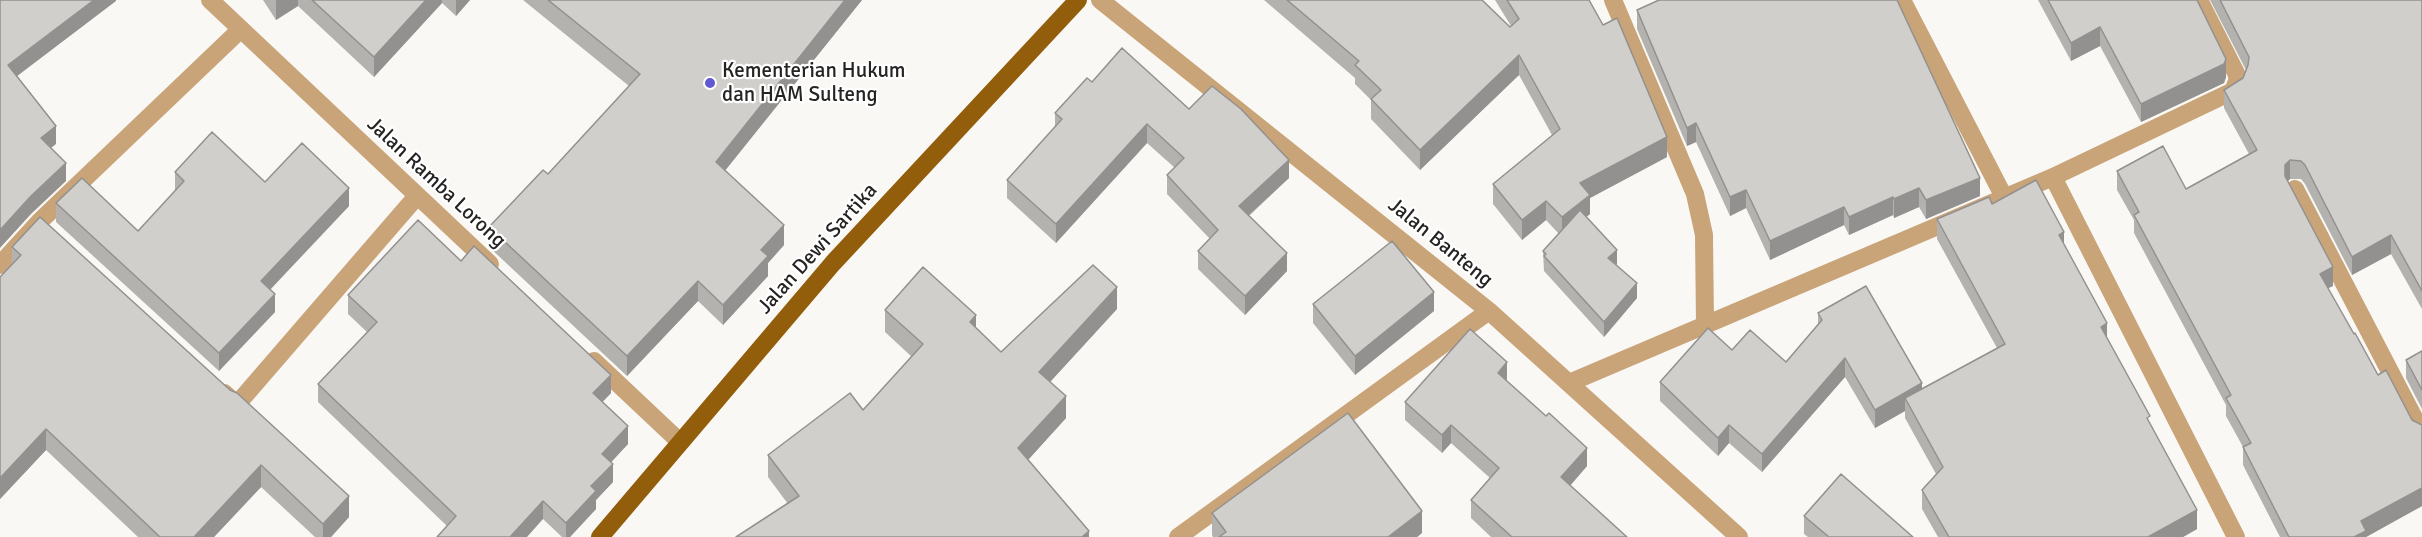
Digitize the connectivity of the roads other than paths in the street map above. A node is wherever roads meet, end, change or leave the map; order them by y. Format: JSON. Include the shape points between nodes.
{"nodes":[{"id":1,"x":210,"y":0,"type":"edge"},
{"id":2,"x":1078,"y":0,"type":"edge"},
{"id":3,"x":1100,"y":0,"type":"edge"},
{"id":4,"x":1613,"y":0,"type":"edge"},
{"id":5,"x":1902,"y":0,"type":"edge"},
{"id":6,"x":2199,"y":0,"type":"edge"},
{"id":7,"x":240,"y":30,"type":"junction"},
{"id":8,"x":2053,"y":177,"type":"junction"},
{"id":9,"x":2295,"y":189,"type":"edge"},
{"id":10,"x":417,"y":196,"type":"junction"},
{"id":11,"x":2004,"y":197,"type":"junction"},
{"id":12,"x":39,"y":222,"type":"junction"},
{"id":13,"x":56,"y":236,"type":"edge"},
{"id":14,"x":0,"y":266,"type":"edge"},
{"id":15,"x":502,"y":275,"type":"edge"},
{"id":16,"x":1489,"y":310,"type":"junction"},
{"id":17,"x":1705,"y":324,"type":"junction"},
{"id":18,"x":579,"y":347,"type":"edge"},
{"id":19,"x":208,"y":377,"type":"edge"},
{"id":20,"x":1569,"y":383,"type":"junction"},
{"id":21,"x":2422,"y":433,"type":"edge"},
{"id":22,"x":680,"y":442,"type":"junction"},
{"id":23,"x":600,"y":537,"type":"edge"},
{"id":24,"x":1178,"y":537,"type":"edge"},
{"id":25,"x":1739,"y":537,"type":"edge"},
{"id":26,"x":2236,"y":537,"type":"edge"}],
"edges":[{"from":1,"to":7,"type":"street","name":"Jalan Ramba Lorong"},
{"from":2,"to":22,"type":"main road","name":"Jalan Dewi Sartika","via":[[833,262]]},
{"from":3,"to":16,"type":"street","name":"Jalan Banteng"},
{"from":4,"to":17,"type":"street","via":[[1695,194],[1704,235]]},
{"from":5,"to":11,"type":"street"},
{"from":6,"to":8,"type":"street","via":[[2236,73],[2233,91]]},
{"from":7,"to":10,"type":"street","name":"Jalan Ramba Lorong"},
{"from":7,"to":12,"type":"street"},
{"from":8,"to":11,"type":"street"},
{"from":8,"to":26,"type":"street"},
{"from":9,"to":21,"type":"street"},
{"from":10,"to":15,"type":"street","name":"Jalan Ramba Lorong"},
{"from":10,"to":19,"type":"street","via":[[239,402],[233,402]]},
{"from":11,"to":17,"type":"street"},
{"from":12,"to":13,"type":"street"},
{"from":12,"to":14,"type":"street"},
{"from":16,"to":20,"type":"street","name":"Jalan Banteng"},
{"from":16,"to":24,"type":"street"},
{"from":17,"to":20,"type":"street"},
{"from":18,"to":22,"type":"street"},
{"from":20,"to":25,"type":"street","name":"Jalan Banteng"},
{"from":22,"to":23,"type":"main road","name":"Jalan Dewi Sartika"}]}
